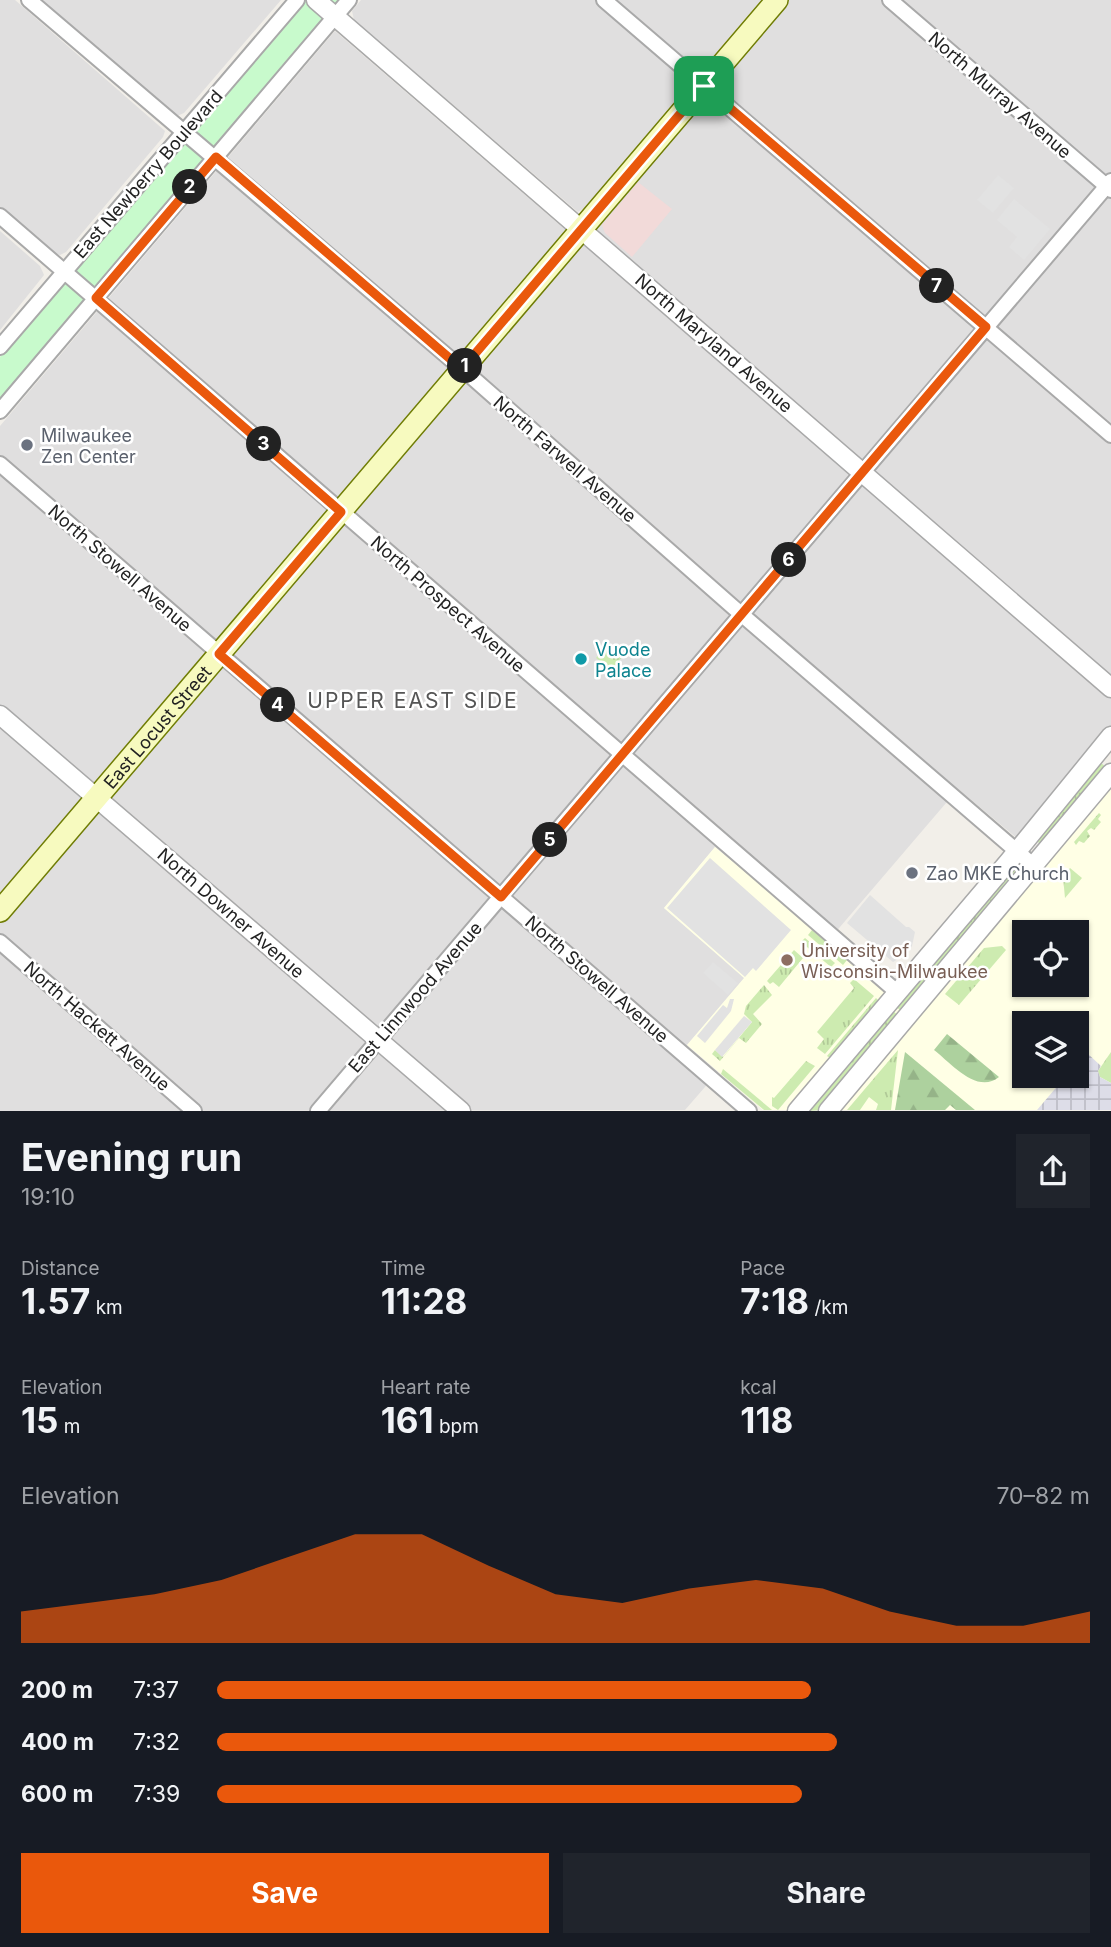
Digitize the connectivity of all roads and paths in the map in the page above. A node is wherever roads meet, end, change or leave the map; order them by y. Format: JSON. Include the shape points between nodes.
{"nodes":[{"id":1,"x":29,"y":0,"type":"edge"},
{"id":2,"x":297,"y":0,"type":"edge"},
{"id":3,"x":316,"y":0,"type":"edge"},
{"id":4,"x":349,"y":0,"type":"edge"},
{"id":5,"x":604,"y":0,"type":"edge"},
{"id":6,"x":777,"y":0,"type":"edge"},
{"id":7,"x":890,"y":0,"type":"edge"},
{"id":8,"x":335,"y":16,"type":"junction"},
{"id":9,"x":704,"y":86,"type":"junction"},
{"id":10,"x":184,"y":131,"type":"junction"},
{"id":11,"x":216,"y":157,"type":"junction"},
{"id":12,"x":1110,"y":186,"type":"edge"},
{"id":13,"x":0,"y":216,"type":"edge"},
{"id":14,"x":582,"y":229,"type":"junction"},
{"id":15,"x":65,"y":271,"type":"junction"},
{"id":16,"x":96,"y":298,"type":"junction"},
{"id":17,"x":986,"y":327,"type":"junction"},
{"id":18,"x":0,"y":347,"type":"edge"},
{"id":19,"x":462,"y":369,"type":"junction"},
{"id":20,"x":0,"y":411,"type":"edge"},
{"id":21,"x":1111,"y":435,"type":"edge"},
{"id":22,"x":0,"y":464,"type":"edge"},
{"id":23,"x":863,"y":473,"type":"junction"},
{"id":24,"x":341,"y":512,"type":"junction"},
{"id":25,"x":743,"y":614,"type":"junction"},
{"id":26,"x":219,"y":654,"type":"junction"},
{"id":27,"x":1111,"y":688,"type":"edge"},
{"id":28,"x":0,"y":715,"type":"edge"},
{"id":29,"x":1111,"y":736,"type":"edge"},
{"id":30,"x":622,"y":755,"type":"junction"},
{"id":31,"x":1111,"y":773,"type":"edge"},
{"id":32,"x":96,"y":798,"type":"junction"},
{"id":33,"x":1017,"y":851,"type":"junction"},
{"id":34,"x":1034,"y":866,"type":"junction"},
{"id":35,"x":501,"y":897,"type":"junction"},
{"id":36,"x":0,"y":911,"type":"edge"},
{"id":37,"x":0,"y":942,"type":"edge"},
{"id":38,"x":897,"y":992,"type":"junction"},
{"id":39,"x":379,"y":1040,"type":"junction"},
{"id":40,"x":194,"y":1111,"type":"edge"},
{"id":41,"x":318,"y":1111,"type":"edge"},
{"id":42,"x":461,"y":1111,"type":"edge"},
{"id":43,"x":749,"y":1111,"type":"edge"},
{"id":44,"x":797,"y":1111,"type":"edge"},
{"id":45,"x":828,"y":1111,"type":"edge"}],
"edges":[{"from":1,"to":10,"type":"street","name":"North Farwell Avenue"},
{"from":2,"to":10,"type":"street","name":"East Newberry Boulevard"},
{"from":3,"to":8,"type":"street","name":"North Maryland Avenue"},
{"from":4,"to":8,"type":"street"},
{"from":5,"to":9,"type":"street"},
{"from":6,"to":9,"type":"main road","name":"East Locust Street"},
{"from":7,"to":12,"type":"street","name":"North Murray Avenue"},
{"from":8,"to":11,"type":"street"},
{"from":8,"to":14,"type":"street","name":"North Maryland Avenue"},
{"from":9,"to":14,"type":"main road","name":"East Locust Street"},
{"from":9,"to":17,"type":"street"},
{"from":10,"to":11,"type":"street","name":"North Farwell Avenue"},
{"from":10,"to":15,"type":"street","name":"East Newberry Boulevard"},
{"from":11,"to":16,"type":"street"},
{"from":11,"to":19,"type":"street","name":"North Farwell Avenue"},
{"from":12,"to":17,"type":"street","name":"East Linnwood Avenue"},
{"from":13,"to":15,"type":"street","name":"North Prospect Avenue"},
{"from":14,"to":19,"type":"main road","name":"East Locust Street"},
{"from":14,"to":23,"type":"street","name":"North Maryland Avenue"},
{"from":15,"to":16,"type":"street","name":"North Prospect Avenue"},
{"from":15,"to":18,"type":"street","name":"East Newberry Boulevard"},
{"from":16,"to":20,"type":"street"},
{"from":16,"to":24,"type":"street","name":"North Prospect Avenue"},
{"from":17,"to":21,"type":"street"},
{"from":17,"to":23,"type":"street","name":"East Linnwood Avenue"},
{"from":19,"to":24,"type":"main road","name":"East Locust Street"},
{"from":19,"to":25,"type":"street","name":"North Farwell Avenue"},
{"from":22,"to":26,"type":"street","name":"North Stowell Avenue"},
{"from":23,"to":25,"type":"street","name":"East Linnwood Avenue"},
{"from":23,"to":27,"type":"street","name":"North Maryland Avenue"},
{"from":24,"to":26,"type":"main road","name":"East Locust Street"},
{"from":24,"to":30,"type":"street","name":"North Prospect Avenue"},
{"from":25,"to":30,"type":"street","name":"East Linnwood Avenue"},
{"from":25,"to":33,"type":"street","name":"North Farwell Avenue"},
{"from":26,"to":32,"type":"main road","name":"East Locust Street"},
{"from":26,"to":35,"type":"street","name":"North Stowell Avenue"},
{"from":28,"to":32,"type":"street","name":"North Downer Avenue"},
{"from":29,"to":33,"type":"street"},
{"from":30,"to":35,"type":"street","name":"East Linnwood Avenue"},
{"from":30,"to":38,"type":"street","name":"North Prospect Avenue"},
{"from":31,"to":34,"type":"street"},
{"from":32,"to":36,"type":"main road","name":"East Locust Street"},
{"from":32,"to":39,"type":"street","name":"North Downer Avenue"},
{"from":33,"to":34,"type":"street","name":"North Farwell Avenue"},
{"from":33,"to":38,"type":"street"},
{"from":34,"to":45,"type":"street"},
{"from":35,"to":39,"type":"street","name":"East Linnwood Avenue"},
{"from":35,"to":43,"type":"street","name":"North Stowell Avenue"},
{"from":37,"to":40,"type":"street","name":"North Hackett Avenue"},
{"from":38,"to":44,"type":"street"},
{"from":39,"to":41,"type":"street","name":"East Linnwood Avenue"},
{"from":39,"to":42,"type":"street","name":"North Downer Avenue"}]}
